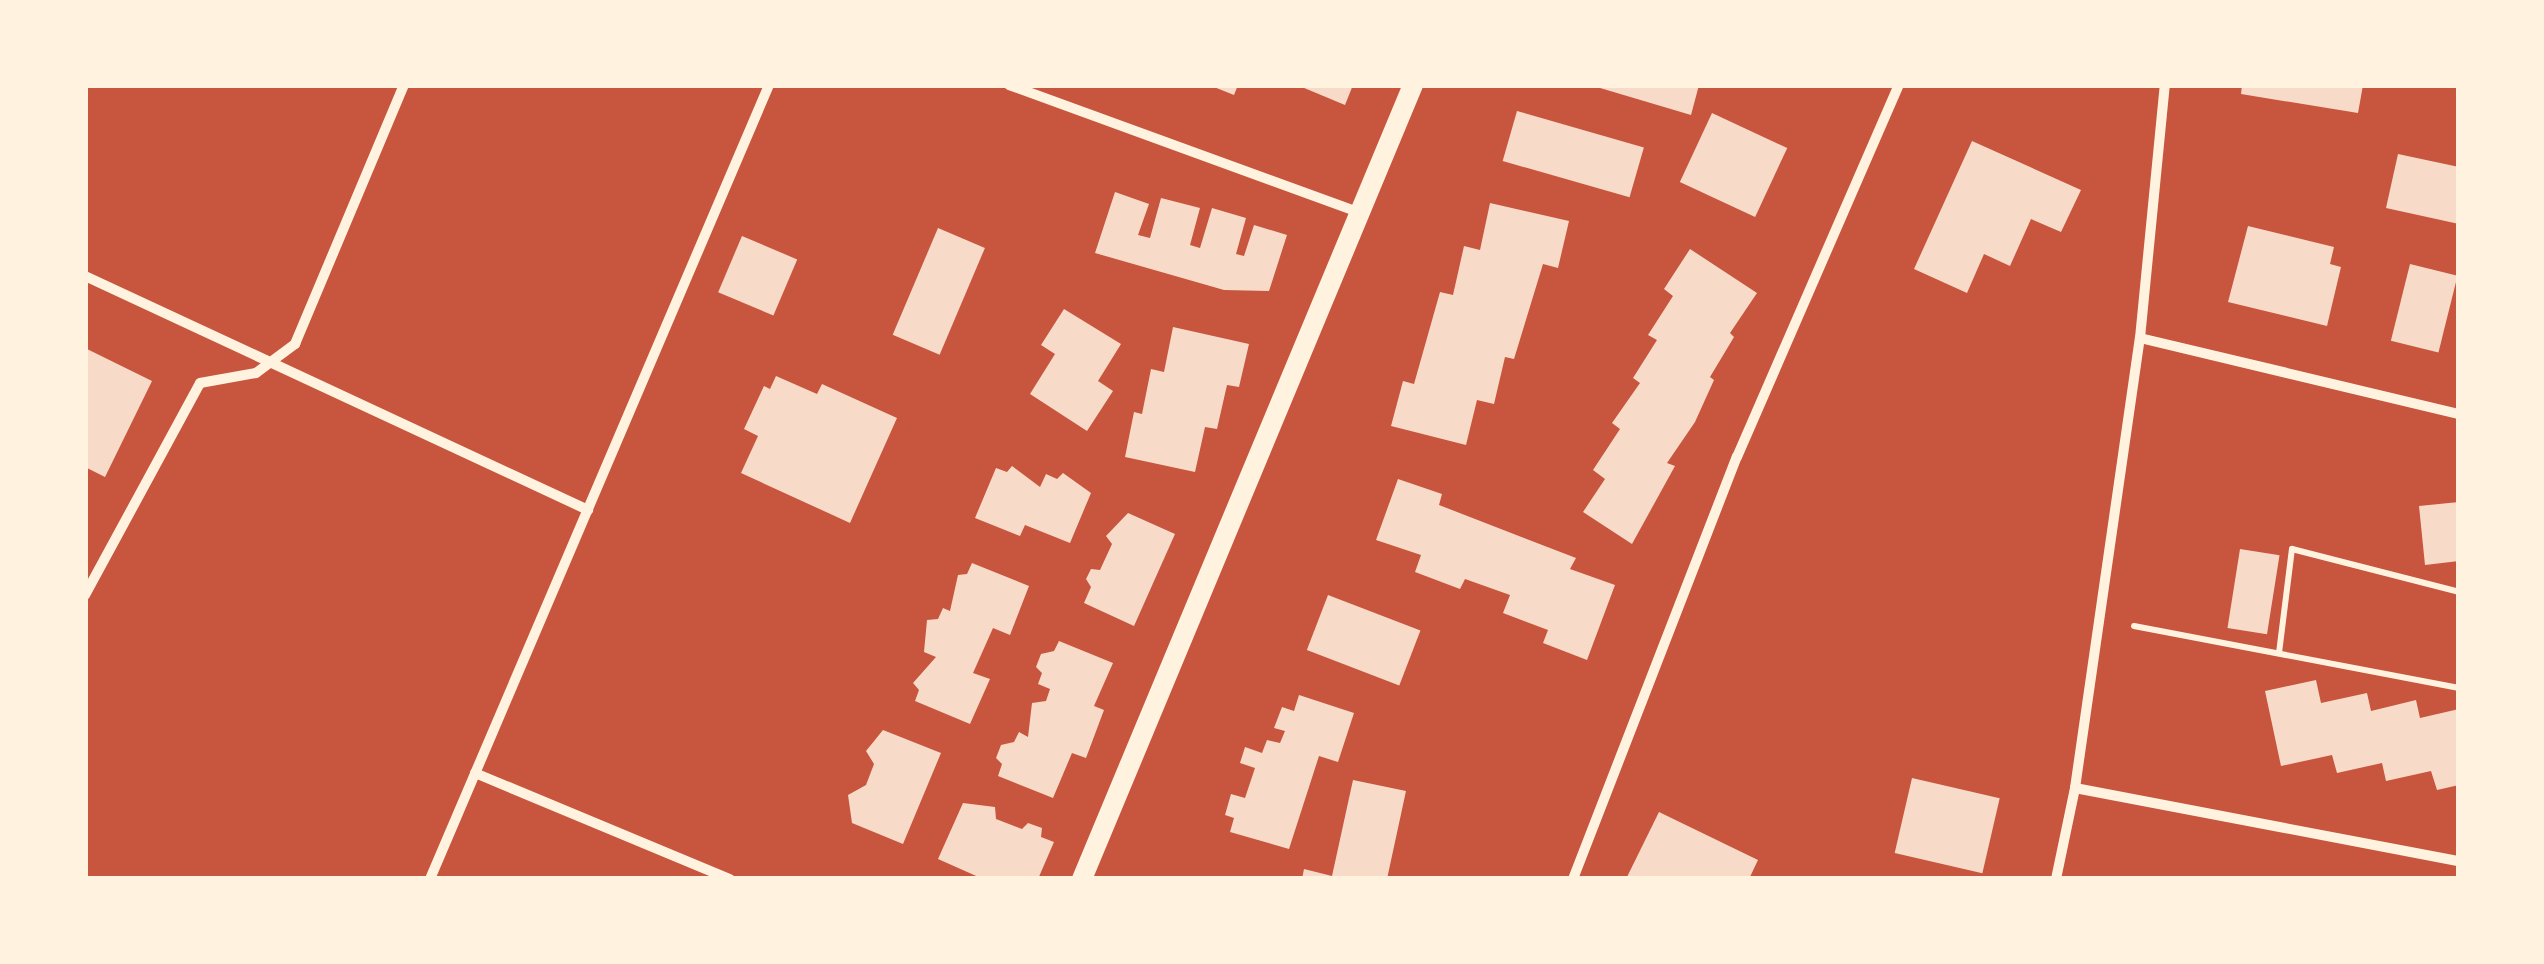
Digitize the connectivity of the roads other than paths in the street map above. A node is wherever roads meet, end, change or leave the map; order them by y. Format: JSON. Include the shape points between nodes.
{"nodes":[{"id":1,"x":404,"y":85,"type":"edge"},
{"id":2,"x":769,"y":85,"type":"edge"},
{"id":3,"x":1008,"y":85,"type":"edge"},
{"id":4,"x":1414,"y":85,"type":"edge"},
{"id":5,"x":1898,"y":85,"type":"edge"},
{"id":6,"x":2164,"y":85,"type":"edge"},
{"id":7,"x":1360,"y":213,"type":"junction"},
{"id":8,"x":85,"y":276,"type":"edge"},
{"id":9,"x":2140,"y":338,"type":"junction"},
{"id":10,"x":276,"y":363,"type":"junction"},
{"id":11,"x":2459,"y":414,"type":"edge"},
{"id":12,"x":588,"y":510,"type":"junction"},
{"id":13,"x":85,"y":595,"type":"edge"},
{"id":14,"x":476,"y":773,"type":"junction"},
{"id":15,"x":2076,"y":788,"type":"junction"},
{"id":16,"x":2459,"y":861,"type":"edge"},
{"id":17,"x":430,"y":879,"type":"edge"},
{"id":18,"x":730,"y":879,"type":"edge"},
{"id":19,"x":1082,"y":879,"type":"edge"},
{"id":20,"x":1572,"y":879,"type":"edge"},
{"id":21,"x":2056,"y":879,"type":"edge"}],
"edges":[{"from":1,"to":10,"type":"street","via":[[295,344]]},
{"from":2,"to":12,"type":"street"},
{"from":3,"to":7,"type":"street"},
{"from":4,"to":7,"type":"main road"},
{"from":5,"to":20,"type":"street","via":[[1736,457]]},
{"from":6,"to":9,"type":"street"},
{"from":7,"to":19,"type":"main road"},
{"from":8,"to":10,"type":"street"},
{"from":9,"to":11,"type":"street"},
{"from":9,"to":15,"type":"street"},
{"from":10,"to":12,"type":"street"},
{"from":10,"to":13,"type":"street","via":[[226,382],[200,383]]},
{"from":12,"to":14,"type":"street"},
{"from":14,"to":17,"type":"street"},
{"from":14,"to":18,"type":"street"},
{"from":15,"to":16,"type":"street"},
{"from":15,"to":21,"type":"street"}]}
